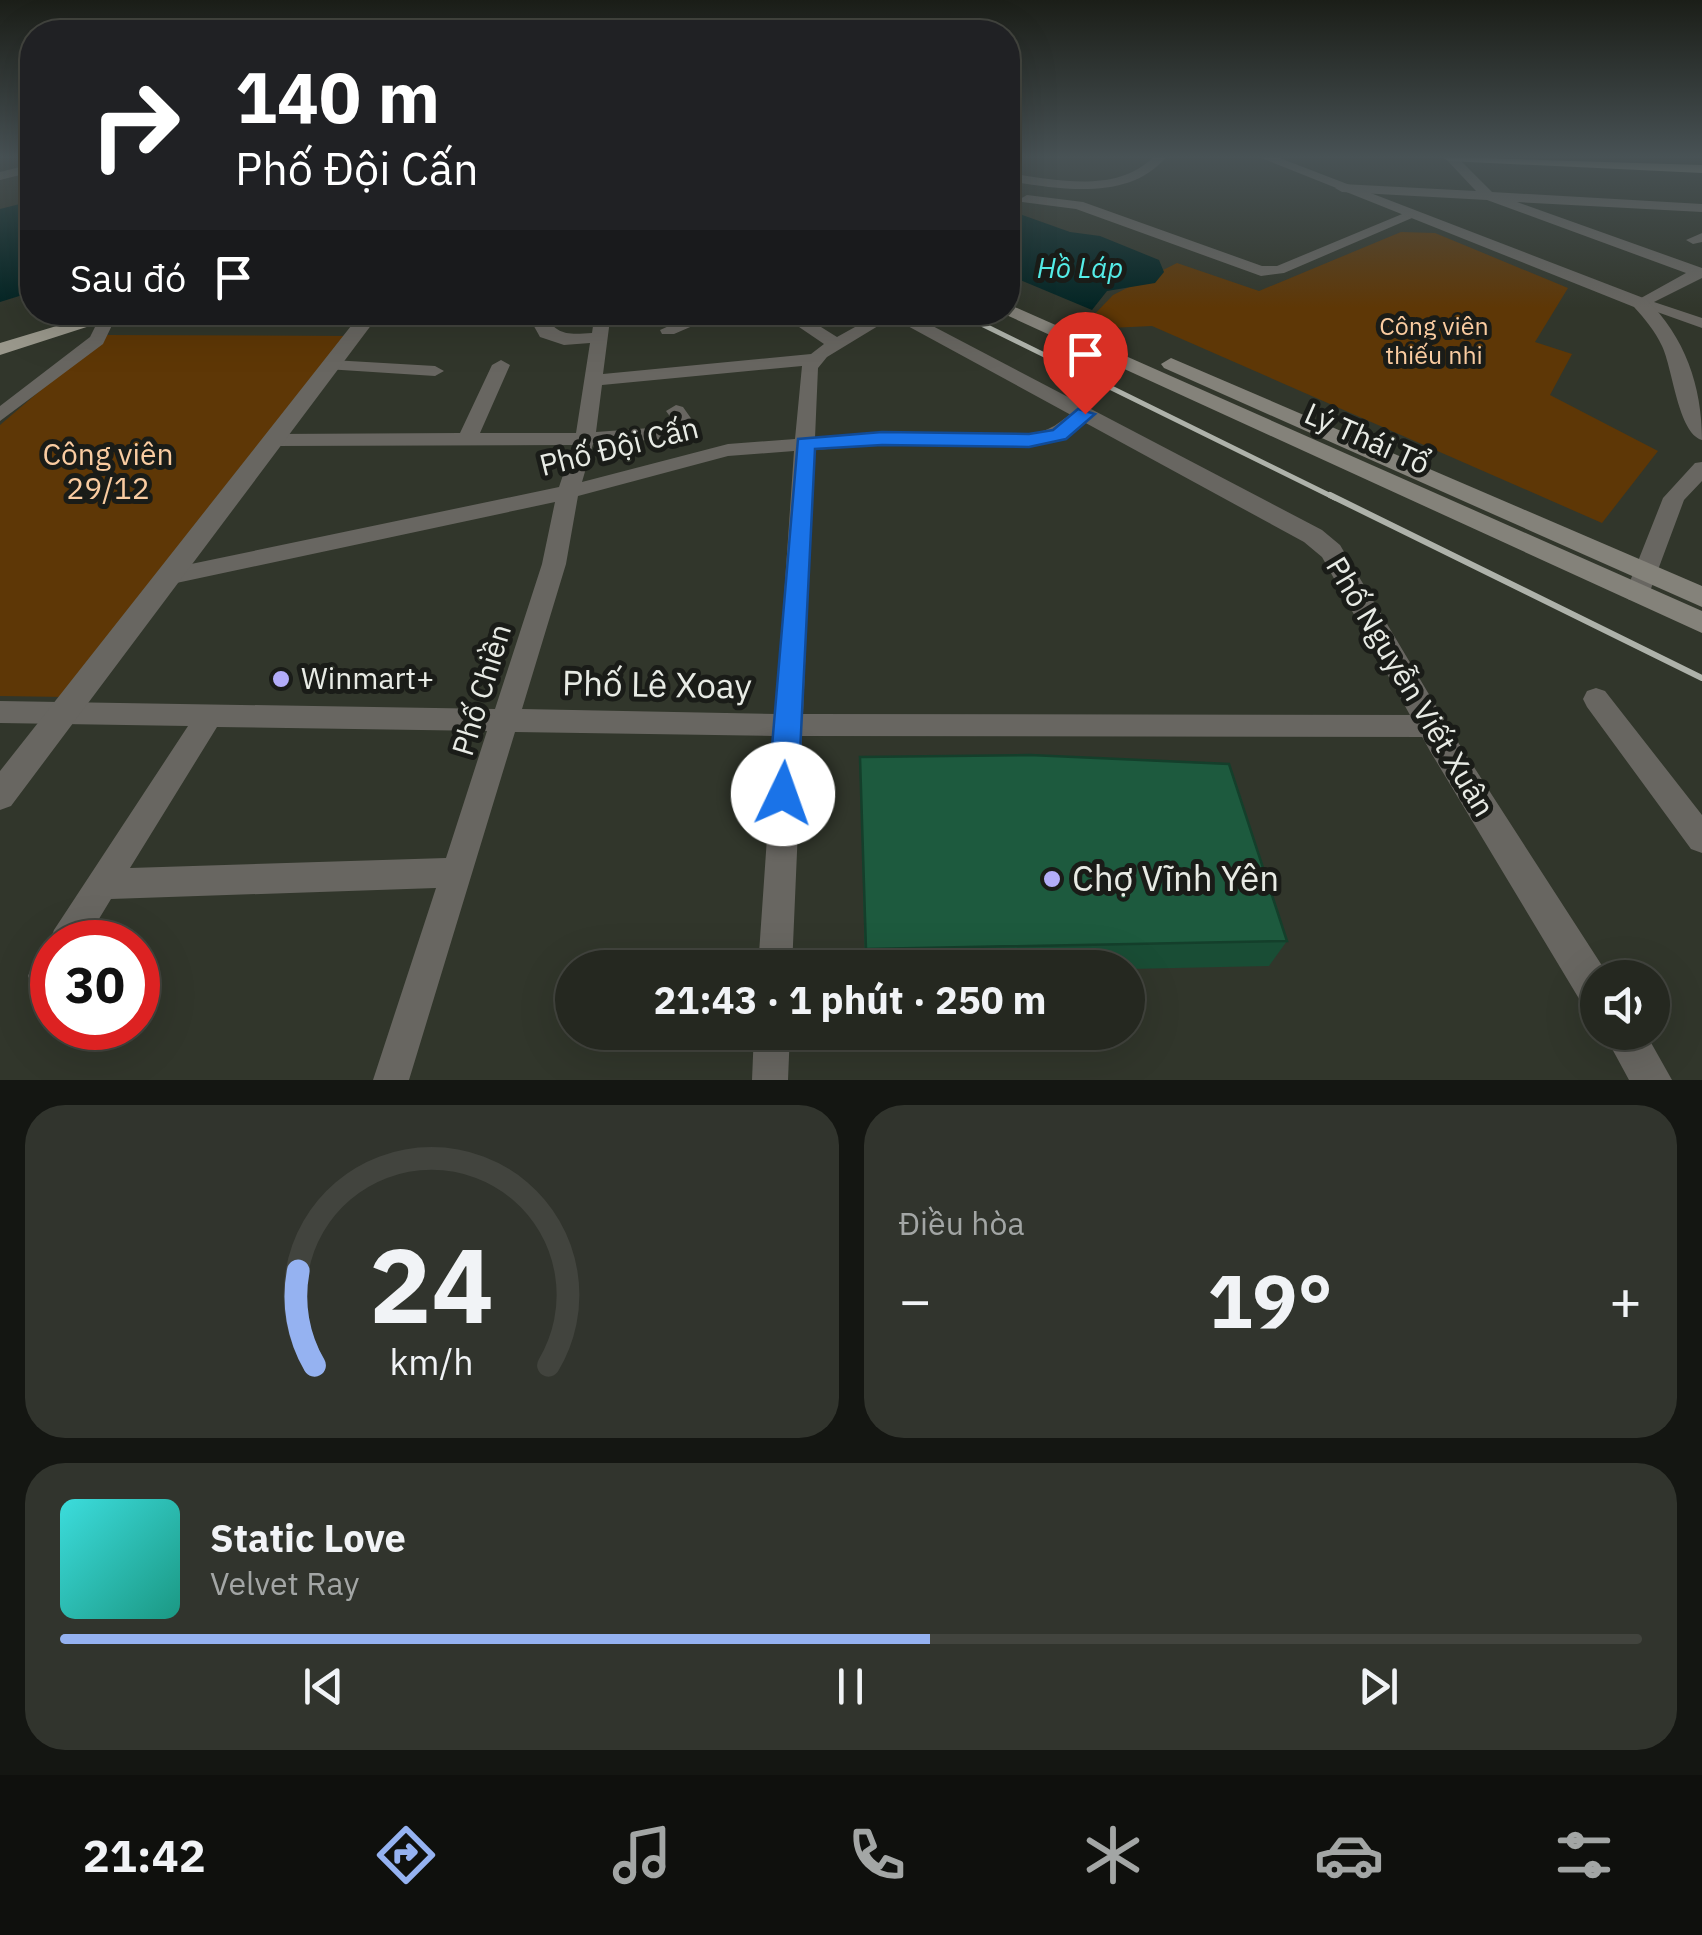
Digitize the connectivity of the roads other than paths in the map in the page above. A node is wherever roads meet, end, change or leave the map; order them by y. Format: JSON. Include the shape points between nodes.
{"nodes":[{"id":1,"x":1085,"y":207,"type":"edge"},
{"id":2,"x":1392,"y":207,"type":"edge"},
{"id":3,"x":1520,"y":207,"type":"edge"},
{"id":4,"x":1412,"y":215,"type":"junction"},
{"id":5,"x":1700,"y":272,"type":"edge"},
{"id":6,"x":1020,"y":298,"type":"edge"},
{"id":7,"x":1640,"y":302,"type":"junction"},
{"id":8,"x":1020,"y":314,"type":"edge"},
{"id":9,"x":1702,"y":323,"type":"edge"},
{"id":10,"x":37,"y":325,"type":"edge"},
{"id":11,"x":78,"y":325,"type":"edge"},
{"id":12,"x":105,"y":325,"type":"edge"},
{"id":13,"x":362,"y":325,"type":"edge"},
{"id":14,"x":541,"y":325,"type":"edge"},
{"id":15,"x":601,"y":325,"type":"edge"},
{"id":16,"x":603,"y":325,"type":"edge"},
{"id":17,"x":682,"y":325,"type":"edge"},
{"id":18,"x":798,"y":325,"type":"edge"},
{"id":19,"x":872,"y":325,"type":"edge"},
{"id":20,"x":915,"y":325,"type":"edge"},
{"id":21,"x":668,"y":330,"type":"dead end"},
{"id":22,"x":0,"y":336,"type":"edge"},
{"id":23,"x":0,"y":350,"type":"edge"},
{"id":24,"x":826,"y":352,"type":"junction"},
{"id":25,"x":501,"y":364,"type":"dead end"},
{"id":26,"x":332,"y":365,"type":"junction"},
{"id":27,"x":435,"y":371,"type":"dead end"},
{"id":28,"x":595,"y":380,"type":"junction"},
{"id":29,"x":676,"y":411,"type":"dead end"},
{"id":30,"x":0,"y":414,"type":"edge"},
{"id":31,"x":1085,"y":414,"type":"junction"},
{"id":32,"x":1702,"y":433,"type":"edge"},
{"id":33,"x":274,"y":440,"type":"junction"},
{"id":34,"x":467,"y":440,"type":"junction"},
{"id":35,"x":585,"y":440,"type":"junction"},
{"id":36,"x":805,"y":444,"type":"junction"},
{"id":37,"x":1702,"y":468,"type":"edge"},
{"id":38,"x":568,"y":492,"type":"junction"},
{"id":39,"x":167,"y":578,"type":"junction"},
{"id":40,"x":1641,"y":583,"type":"junction"},
{"id":41,"x":1702,"y":597,"type":"edge"},
{"id":42,"x":1702,"y":623,"type":"edge"},
{"id":43,"x":1596,"y":699,"type":"dead end"},
{"id":44,"x":0,"y":712,"type":"edge"},
{"id":45,"x":62,"y":712,"type":"junction"},
{"id":46,"x":210,"y":715,"type":"junction"},
{"id":47,"x":508,"y":720,"type":"junction"},
{"id":48,"x":786,"y":725,"type":"junction"},
{"id":49,"x":1432,"y":726,"type":"junction"},
{"id":50,"x":0,"y":796,"type":"edge"},
{"id":51,"x":1702,"y":840,"type":"edge"},
{"id":52,"x":459,"y":872,"type":"junction"},
{"id":53,"x":103,"y":884,"type":"junction"},
{"id":54,"x":80,"y":920,"type":"edge"},
{"id":55,"x":776,"y":950,"type":"edge"},
{"id":56,"x":1580,"y":964,"type":"edge"},
{"id":57,"x":771,"y":1050,"type":"edge"},
{"id":58,"x":1633,"y":1050,"type":"edge"},
{"id":59,"x":392,"y":1080,"type":"edge"},
{"id":60,"x":770,"y":1080,"type":"edge"},
{"id":61,"x":1652,"y":1080,"type":"edge"}],
"edges":[{"from":1,"to":4,"type":"street","via":[[1261,271],[1289,266]]},
{"from":2,"to":4,"type":"street"},
{"from":3,"to":5,"type":"street"},
{"from":4,"to":7,"type":"street"},
{"from":5,"to":7,"type":"street"},
{"from":6,"to":40,"type":"main road","name":"Lý Thái Tổ"},
{"from":7,"to":9,"type":"street"},
{"from":7,"to":32,"type":"street","via":[[1674,344]]},
{"from":8,"to":40,"type":"main road","name":"Lý Thái Tổ"},
{"from":10,"to":22,"type":"main road"},
{"from":11,"to":23,"type":"main road"},
{"from":12,"to":30,"type":"street","via":[[96,340]]},
{"from":13,"to":26,"type":"street"},
{"from":14,"to":15,"type":"street","via":[[564,340]]},
{"from":16,"to":28,"type":"street","name":"Phố Chiền"},
{"from":17,"to":21,"type":"street"},
{"from":18,"to":24,"type":"street"},
{"from":19,"to":24,"type":"street"},
{"from":20,"to":31,"type":"street","name":"Phố Nguyễn Viết Xuân"},
{"from":24,"to":28,"type":"street"},
{"from":24,"to":36,"type":"street","via":[[808,368]]},
{"from":25,"to":34,"type":"street"},
{"from":26,"to":27,"type":"street"},
{"from":26,"to":33,"type":"street"},
{"from":28,"to":35,"type":"street","name":"Phố Chiền"},
{"from":29,"to":35,"type":"street","via":[[690,431]]},
{"from":31,"to":36,"type":"street","name":"Phố Đội Cấn","via":[[1059,435],[1029,440]]},
{"from":31,"to":49,"type":"street","name":"Phố Nguyễn Viết Xuân","via":[[1332,551]]},
{"from":33,"to":34,"type":"street"},
{"from":33,"to":39,"type":"street"},
{"from":34,"to":35,"type":"street"},
{"from":35,"to":38,"type":"street","name":"Phố Chiền"},
{"from":36,"to":38,"type":"street","name":"Phố Đội Cấn","via":[[728,450]]},
{"from":36,"to":48,"type":"street"},
{"from":37,"to":40,"type":"street","via":[[1674,498]]},
{"from":38,"to":39,"type":"street","name":"Phố Đội Cấn"},
{"from":38,"to":47,"type":"street","name":"Phố Chiền"},
{"from":39,"to":45,"type":"street"},
{"from":40,"to":41,"type":"main road","name":"Lý Thái Tổ"},
{"from":40,"to":42,"type":"main road","name":"Lý Thái Tổ"},
{"from":43,"to":51,"type":"street"},
{"from":44,"to":45,"type":"street","name":"Phố Lê Xoay"},
{"from":45,"to":46,"type":"street","name":"Phố Lê Xoay"},
{"from":45,"to":50,"type":"street"},
{"from":46,"to":47,"type":"street","name":"Phố Lê Xoay"},
{"from":46,"to":53,"type":"street"},
{"from":47,"to":48,"type":"street","name":"Phố Lê Xoay"},
{"from":47,"to":52,"type":"street","name":"Phố Chiền"},
{"from":48,"to":49,"type":"street","name":"Phố Lê Xoay"},
{"from":48,"to":55,"type":"street"},
{"from":49,"to":56,"type":"street","name":"Phố Nguyễn Viết Xuân"},
{"from":52,"to":53,"type":"street"},
{"from":52,"to":59,"type":"street","name":"Phố Chiền"},
{"from":53,"to":54,"type":"street"},
{"from":57,"to":60,"type":"street"},
{"from":58,"to":61,"type":"street"}]}
